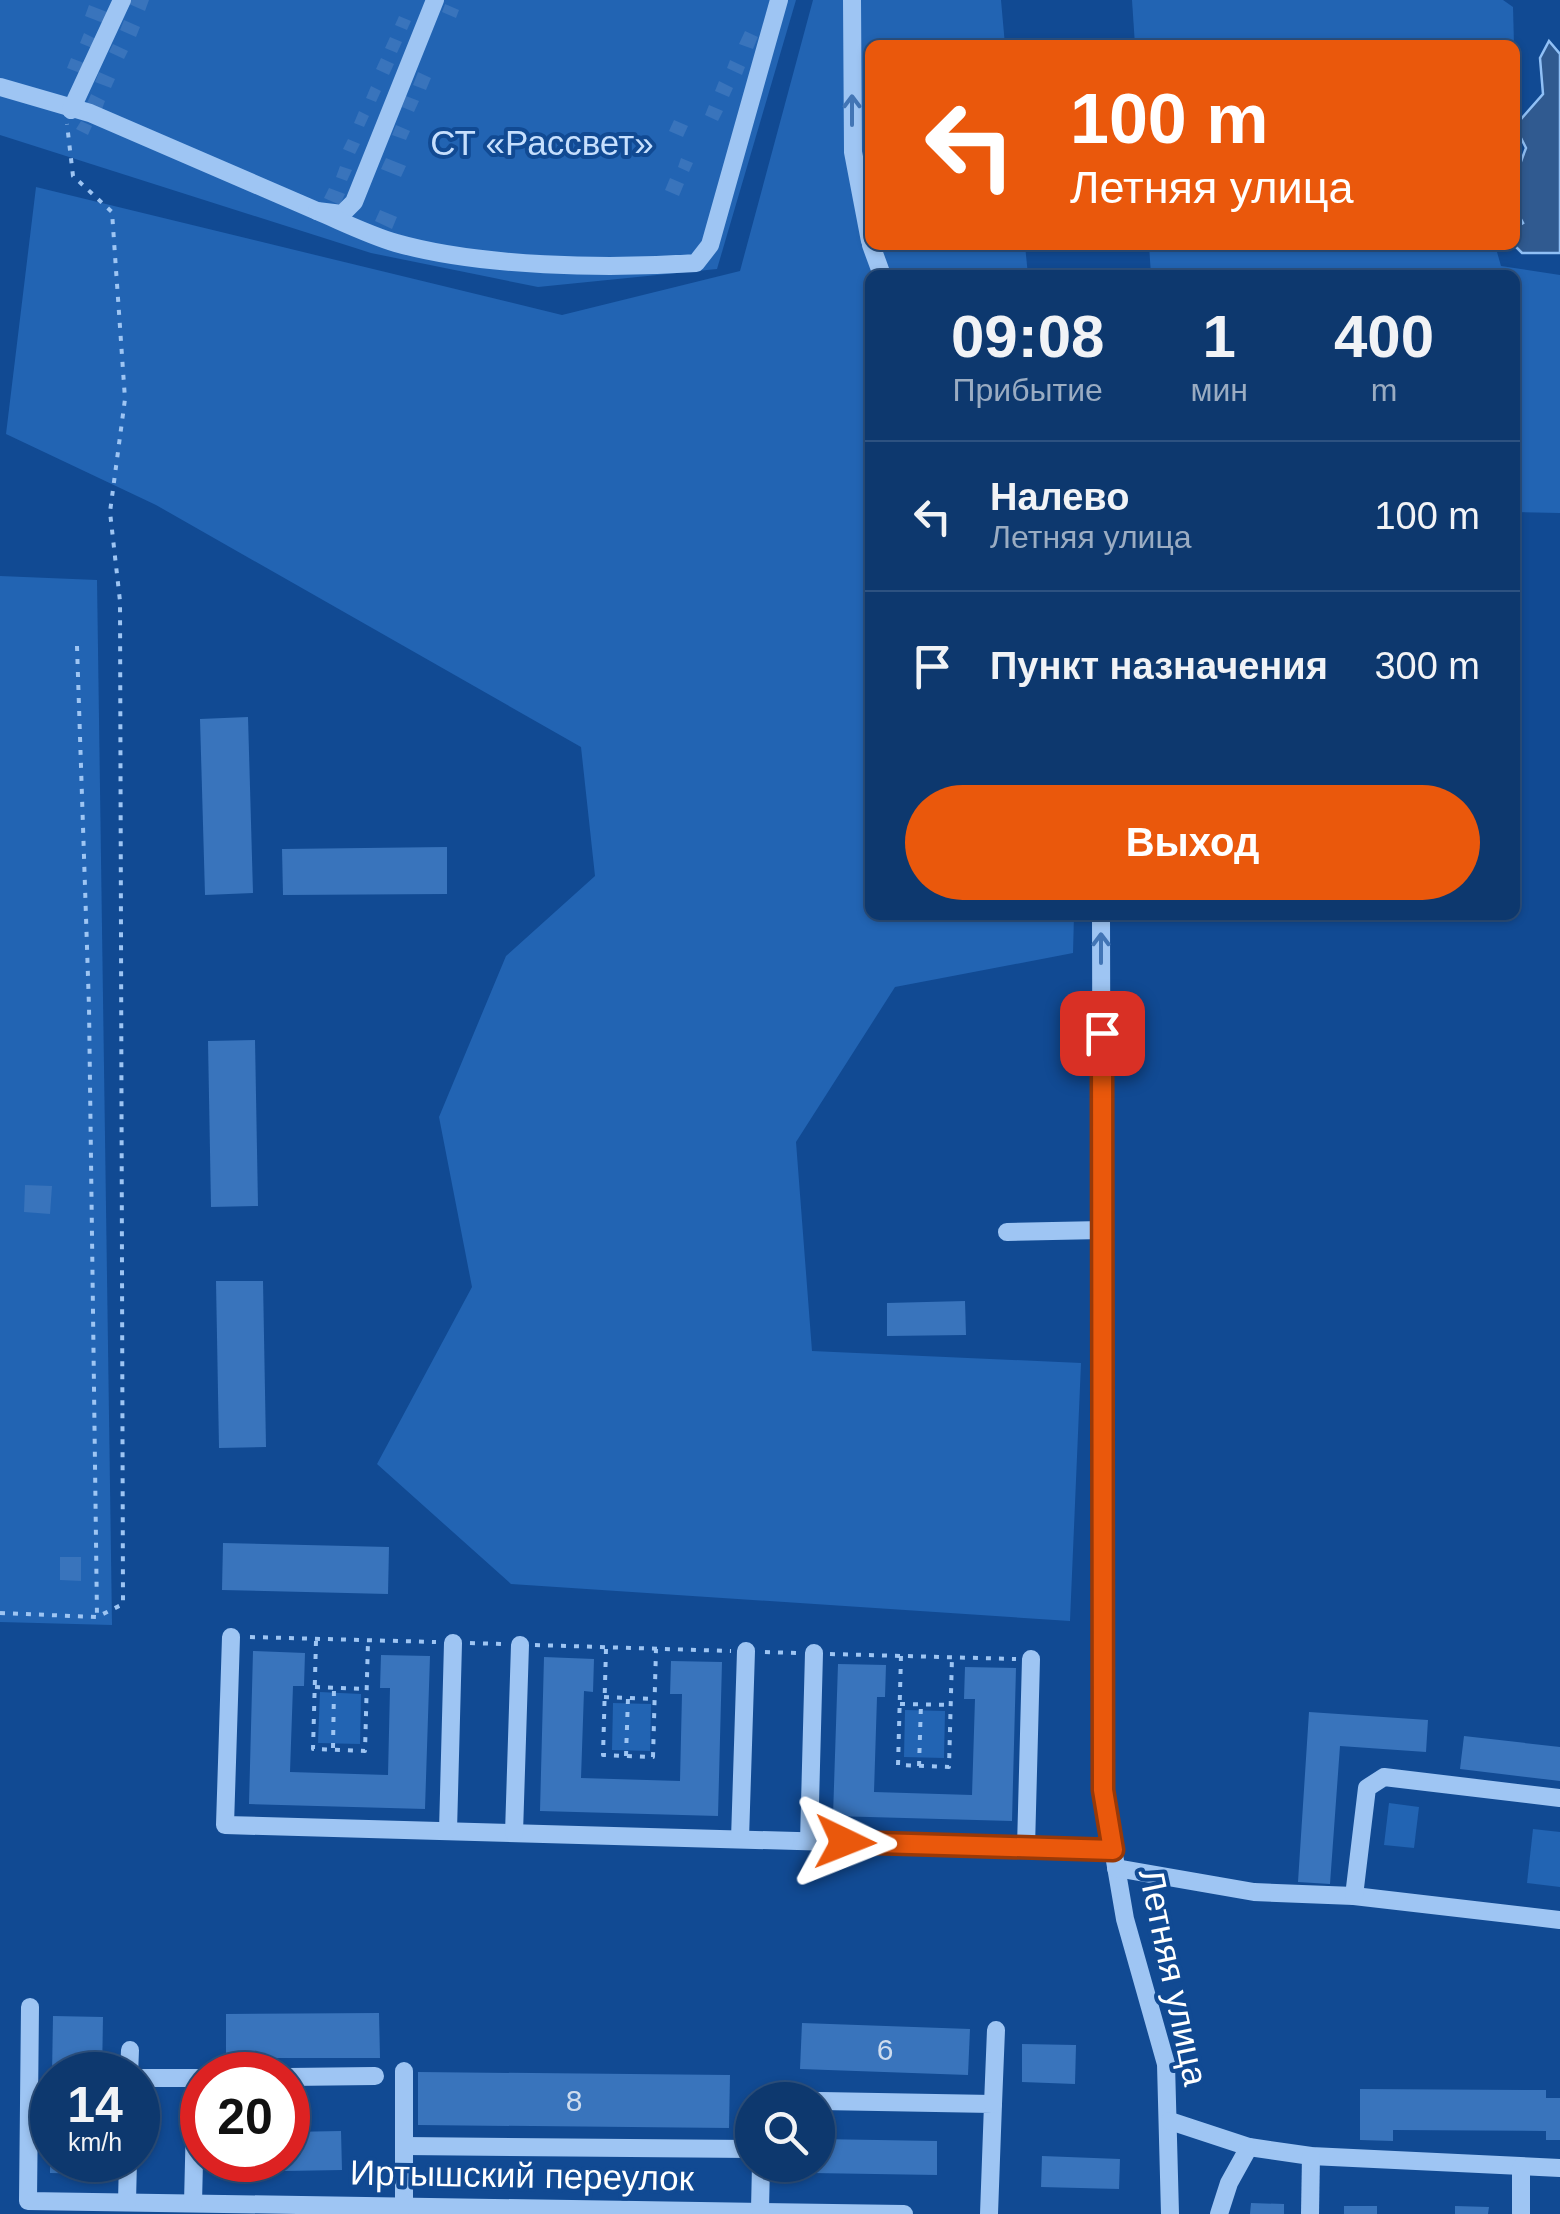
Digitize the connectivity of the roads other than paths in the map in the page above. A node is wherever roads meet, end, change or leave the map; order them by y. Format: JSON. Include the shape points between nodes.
{"nodes":[{"id":1,"x":122,"y":0,"type":"edge"},
{"id":2,"x":434,"y":0,"type":"edge"},
{"id":3,"x":778,"y":0,"type":"edge"},
{"id":4,"x":852,"y":0,"type":"edge"},
{"id":5,"x":0,"y":87,"type":"edge"},
{"id":6,"x":71,"y":110,"type":"junction"},
{"id":7,"x":317,"y":211,"type":"junction"},
{"id":8,"x":865,"y":218,"type":"edge"},
{"id":9,"x":1101,"y":920,"type":"edge"},
{"id":10,"x":1102,"y":1230,"type":"junction"},
{"id":11,"x":1007,"y":1232,"type":"dead end"},
{"id":12,"x":230,"y":1636,"type":"road end"},
{"id":13,"x":453,"y":1643,"type":"road end"},
{"id":14,"x":520,"y":1645,"type":"road end"},
{"id":15,"x":746,"y":1651,"type":"road end"},
{"id":16,"x":814,"y":1653,"type":"road end"},
{"id":17,"x":1031,"y":1659,"type":"road end"},
{"id":18,"x":1560,"y":1798,"type":"edge"},
{"id":19,"x":448,"y":1831,"type":"junction"},
{"id":20,"x":514,"y":1833,"type":"junction"},
{"id":21,"x":740,"y":1839,"type":"junction"},
{"id":22,"x":809,"y":1841,"type":"junction"},
{"id":23,"x":1026,"y":1848,"type":"junction"},
{"id":24,"x":1115,"y":1859,"type":"junction"},
{"id":25,"x":1354,"y":1896,"type":"junction"},
{"id":26,"x":1560,"y":1920,"type":"edge"},
{"id":27,"x":30,"y":2007,"type":"dead end"},
{"id":28,"x":996,"y":2030,"type":"dead end"},
{"id":29,"x":404,"y":2071,"type":"dead end"},
{"id":30,"x":375,"y":2076,"type":"dead end"},
{"id":31,"x":310,"y":2077,"type":"edge"},
{"id":32,"x":835,"y":2101,"type":"edge"},
{"id":33,"x":994,"y":2104,"type":"junction"},
{"id":34,"x":1170,"y":2121,"type":"junction"},
{"id":35,"x":404,"y":2146,"type":"junction"},
{"id":36,"x":1249,"y":2147,"type":"junction"},
{"id":37,"x":735,"y":2150,"type":"edge"},
{"id":38,"x":1311,"y":2156,"type":"junction"},
{"id":39,"x":1521,"y":2167,"type":"junction"},
{"id":40,"x":1560,"y":2168,"type":"edge"},
{"id":41,"x":127,"y":2182,"type":"edge"},
{"id":42,"x":193,"y":2182,"type":"edge"},
{"id":43,"x":761,"y":2182,"type":"edge"},
{"id":44,"x":127,"y":2202,"type":"junction"},
{"id":45,"x":192,"y":2203,"type":"junction"},
{"id":46,"x":404,"y":2206,"type":"junction"},
{"id":47,"x":760,"y":2209,"type":"junction"},
{"id":48,"x":320,"y":2210,"type":"edge"},
{"id":49,"x":904,"y":2214,"type":"edge"},
{"id":50,"x":989,"y":2214,"type":"edge"},
{"id":51,"x":1170,"y":2214,"type":"edge"},
{"id":52,"x":1220,"y":2214,"type":"edge"},
{"id":53,"x":1310,"y":2214,"type":"edge"},
{"id":54,"x":1521,"y":2214,"type":"edge"}],
"edges":[{"from":1,"to":6,"type":"street"},
{"from":2,"to":7,"type":"street","via":[[354,202],[342,214]]},
{"from":3,"to":7,"type":"street","via":[[710,245],[696,262],[636,267],[484,257],[396,243]]},
{"from":8,"to":4,"type":"street","one_way":true,"via":[[852,152]]},
{"from":5,"to":6,"type":"street"},
{"from":6,"to":7,"type":"street"},
{"from":10,"to":9,"type":"street","name":"Летняя улица","one_way":true},
{"from":10,"to":11,"type":"street"},
{"from":10,"to":24,"type":"street","name":"Летняя улица","via":[[1103,1790]]},
{"from":12,"to":19,"type":"street","via":[[225,1824]]},
{"from":13,"to":19,"type":"street"},
{"from":14,"to":20,"type":"street"},
{"from":15,"to":21,"type":"street"},
{"from":16,"to":22,"type":"street"},
{"from":17,"to":23,"type":"street"},
{"from":18,"to":25,"type":"street","via":[[1384,1777],[1367,1788]]},
{"from":19,"to":20,"type":"street"},
{"from":20,"to":21,"type":"street"},
{"from":21,"to":22,"type":"street"},
{"from":22,"to":23,"type":"street"},
{"from":23,"to":24,"type":"street"},
{"from":24,"to":25,"type":"street","via":[[1254,1892]]},
{"from":24,"to":34,"type":"street","name":"Летняя улица","via":[[1166,2064]]},
{"from":25,"to":26,"type":"street"},
{"from":27,"to":44,"type":"street","name":"Иртышский переулок","via":[[28,2201]]},
{"from":28,"to":33,"type":"street"},
{"from":29,"to":35,"type":"street"},
{"from":30,"to":31,"type":"street"},
{"from":32,"to":33,"type":"street"},
{"from":33,"to":50,"type":"street"},
{"from":34,"to":36,"type":"street"},
{"from":34,"to":51,"type":"street","name":"Летняя улица"},
{"from":35,"to":37,"type":"street"},
{"from":35,"to":46,"type":"street"},
{"from":36,"to":38,"type":"street"},
{"from":36,"to":52,"type":"street"},
{"from":38,"to":39,"type":"street"},
{"from":38,"to":53,"type":"street"},
{"from":39,"to":40,"type":"street"},
{"from":39,"to":54,"type":"street"},
{"from":41,"to":44,"type":"street"},
{"from":42,"to":45,"type":"street"},
{"from":43,"to":47,"type":"street"},
{"from":44,"to":45,"type":"street","name":"Иртышский переулок"},
{"from":45,"to":48,"type":"street","name":"Иртышский переулок"},
{"from":46,"to":47,"type":"street","name":"Иртышский переулок"},
{"from":46,"to":48,"type":"street","name":"Иртышский переулок"},
{"from":47,"to":49,"type":"street","name":"Иртышский переулок"}]}
